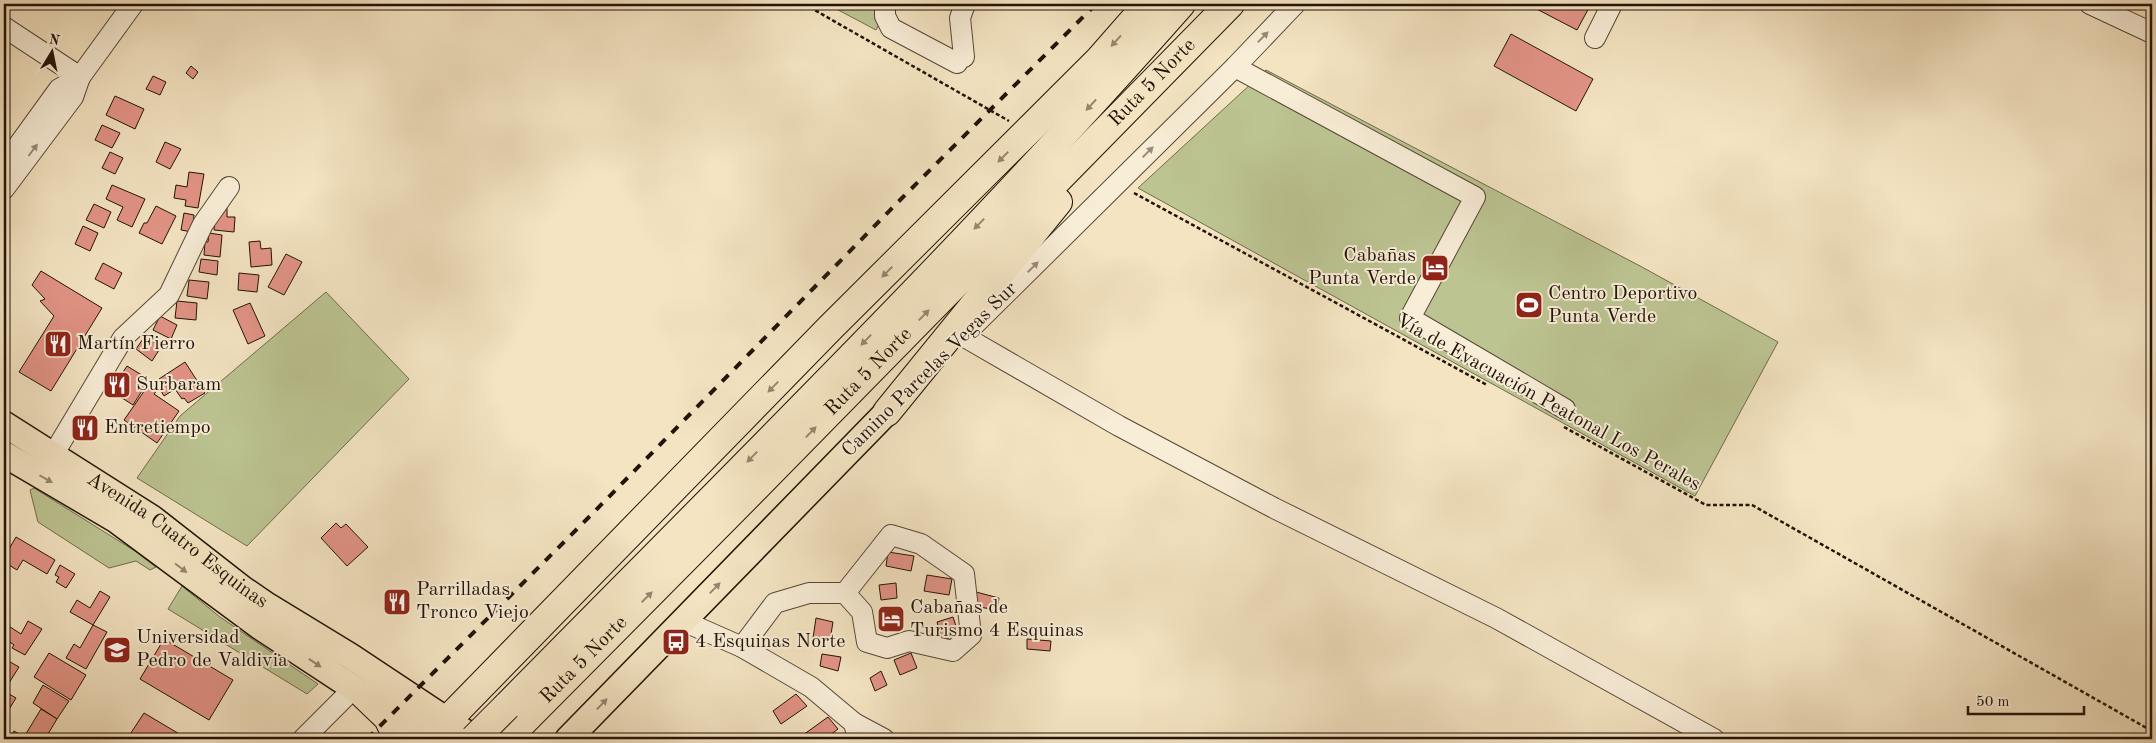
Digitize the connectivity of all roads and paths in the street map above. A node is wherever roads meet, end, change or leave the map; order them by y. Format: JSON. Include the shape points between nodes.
{"nodes":[{"id":1,"x":133,"y":4,"type":"edge"},
{"id":2,"x":804,"y":4,"type":"edge"},
{"id":3,"x":885,"y":4,"type":"edge"},
{"id":4,"x":965,"y":4,"type":"edge"},
{"id":5,"x":1148,"y":4,"type":"edge"},
{"id":6,"x":1181,"y":4,"type":"edge"},
{"id":7,"x":1230,"y":4,"type":"edge"},
{"id":8,"x":1295,"y":4,"type":"edge"},
{"id":9,"x":1612,"y":4,"type":"edge"},
{"id":10,"x":2090,"y":4,"type":"edge"},
{"id":11,"x":4,"y":27,"type":"edge"},
{"id":12,"x":2152,"y":33,"type":"edge"},
{"id":13,"x":1595,"y":38,"type":"dead end"},
{"id":14,"x":1169,"y":65,"type":"junction"},
{"id":15,"x":1235,"y":67,"type":"junction"},
{"id":16,"x":80,"y":77,"type":"junction"},
{"id":17,"x":1028,"y":132,"type":"junction"},
{"id":18,"x":4,"y":165,"type":"edge"},
{"id":19,"x":1117,"y":184,"type":"junction"},
{"id":20,"x":229,"y":186,"type":"dead end"},
{"id":21,"x":4,"y":189,"type":"edge"},
{"id":22,"x":963,"y":336,"type":"junction"},
{"id":23,"x":1488,"y":386,"type":"dead end"},
{"id":24,"x":887,"y":412,"type":"junction"},
{"id":25,"x":1561,"y":416,"type":"joint"},
{"id":26,"x":4,"y":424,"type":"edge"},
{"id":27,"x":4,"y":454,"type":"edge"},
{"id":28,"x":53,"y":455,"type":"junction"},
{"id":29,"x":845,"y":593,"type":"junction"},
{"id":30,"x":683,"y":621,"type":"junction"},
{"id":31,"x":742,"y":647,"type":"junction"},
{"id":32,"x":359,"y":692,"type":"junction"},
{"id":33,"x":406,"y":695,"type":"junction"},
{"id":34,"x":517,"y":712,"type":"junction"},
{"id":35,"x":856,"y":731,"type":"edge"},
{"id":36,"x":2152,"y":731,"type":"edge"},
{"id":37,"x":437,"y":734,"type":"edge"},
{"id":38,"x":303,"y":739,"type":"edge"},
{"id":39,"x":398,"y":739,"type":"edge"},
{"id":40,"x":475,"y":739,"type":"edge"},
{"id":41,"x":506,"y":739,"type":"edge"},
{"id":42,"x":568,"y":739,"type":"edge"},
{"id":43,"x":884,"y":739,"type":"edge"},
{"id":44,"x":1714,"y":739,"type":"edge"}],
"edges":[{"from":1,"to":16,"type":"street"},
{"from":2,"to":17,"type":"path"},
{"from":3,"to":4,"type":"street","via":[[885,16],[891,28],[961,60],[960,18]]},
{"from":5,"to":17,"type":"highway","one_way":true,"via":[[1099,60]]},
{"from":6,"to":34,"type":"highway","name":"Ruta 5 Norte","one_way":true,"via":[[995,208]]},
{"from":7,"to":14,"type":"highway","name":"Ruta 5 Norte"},
{"from":15,"to":8,"type":"street","name":"Camino Parcelas Vegas Sur","one_way":true},
{"from":9,"to":13,"type":"street"},
{"from":10,"to":12,"type":"street"},
{"from":11,"to":16,"type":"street"},
{"from":14,"to":24,"type":"highway"},
{"from":34,"to":14,"type":"highway","name":"Ruta 5 Norte","one_way":true,"via":[[766,477]]},
{"from":19,"to":15,"type":"street","name":"Camino Parcelas Vegas Sur","one_way":true},
{"from":15,"to":25,"type":"street","via":[[1475,197],[1410,318]]},
{"from":16,"to":18,"type":"street","via":[[59,90]]},
{"from":21,"to":16,"type":"street","one_way":true,"via":[[73,97]]},
{"from":17,"to":37,"type":"highway","one_way":true,"via":[[830,328]]},
{"from":22,"to":19,"type":"street","name":"Camino Parcelas Vegas Sur","one_way":true},
{"from":19,"to":23,"type":"path","name":"Vía de Evacuación Peatonal Los Perales"},
{"from":20,"to":28,"type":"street","via":[[203,224],[169,295],[123,338]]},
{"from":22,"to":24,"type":"street","name":"Camino Parcelas Vegas Sur"},
{"from":22,"to":44,"type":"street","via":[[1119,426],[1289,516],[1496,618]]},
{"from":30,"to":24,"type":"main road","name":"Camino Parcelas Vegas Sur","one_way":true},
{"from":25,"to":36,"type":"path","name":"Vía de Evacuación Peatonal Los Perales","via":[[1706,505],[1752,505]]},
{"from":26,"to":28,"type":"main road","name":"Avenida Cuatro Esquinas"},
{"from":27,"to":32,"type":"main road","name":"Avenida Cuatro Esquinas","one_way":true,"via":[[116,520],[259,626]]},
{"from":28,"to":33,"type":"main road","name":"Avenida Cuatro Esquinas","via":[[152,518],[243,589]]},
{"from":29,"to":29,"type":"street","via":[[890,535],[921,544],[964,574],[971,635],[953,651],[909,641],[887,648],[867,642],[862,612]]},
{"from":29,"to":31,"type":"street","via":[[809,593],[774,603]]},
{"from":30,"to":31,"type":"street"},
{"from":42,"to":30,"type":"main road","name":"Camino Parcelas Vegas Sur","one_way":true},
{"from":31,"to":35,"type":"street","via":[[811,687]]},
{"from":32,"to":33,"type":"main road","via":[[358,682],[367,676]]},
{"from":32,"to":37,"type":"main road","name":"Avenida Cuatro Esquinas"},
{"from":32,"to":38,"type":"street"},
{"from":32,"to":39,"type":"highway","via":[[388,718]]},
{"from":33,"to":37,"type":"main road","name":"Avenida Cuatro Esquinas"},
{"from":34,"to":40,"type":"highway","name":"Ruta 5 Norte","bridge":true},
{"from":34,"to":41,"type":"highway","name":"Ruta 5 Norte"},
{"from":35,"to":43,"type":"street"},
{"from":37,"to":40,"type":"main road","name":"Avenida Cuatro Esquinas"}]}
